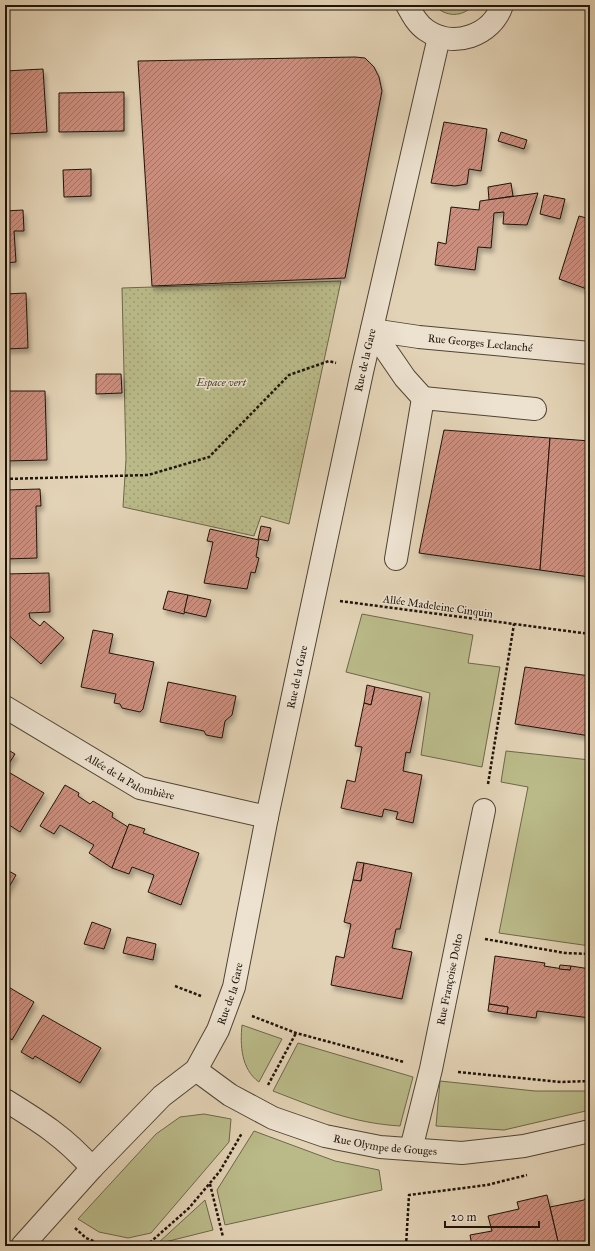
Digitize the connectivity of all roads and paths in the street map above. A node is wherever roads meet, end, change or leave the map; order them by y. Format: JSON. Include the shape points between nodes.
{"nodes":[{"id":1,"x":407,"y":5,"type":"edge"},
{"id":2,"x":502,"y":5,"type":"edge"},
{"id":3,"x":439,"y":37,"type":"junction"},
{"id":4,"x":372,"y":330,"type":"junction"},
{"id":5,"x":590,"y":353,"type":"edge"},
{"id":6,"x":362,"y":372,"type":"junction"},
{"id":7,"x":423,"y":398,"type":"junction"},
{"id":8,"x":535,"y":409,"type":"dead end"},
{"id":9,"x":5,"y":479,"type":"edge"},
{"id":10,"x":396,"y":559,"type":"dead end"},
{"id":11,"x":313,"y":598,"type":"junction"},
{"id":12,"x":514,"y":624,"type":"junction"},
{"id":13,"x":590,"y":634,"type":"edge"},
{"id":14,"x":5,"y":707,"type":"edge"},
{"id":15,"x":484,"y":810,"type":"joint"},
{"id":16,"x":267,"y":816,"type":"junction"},
{"id":17,"x":459,"y":934,"type":"junction"},
{"id":18,"x":590,"y":954,"type":"edge"},
{"id":19,"x":296,"y":1033,"type":"dead end"},
{"id":20,"x":196,"y":1070,"type":"junction"},
{"id":21,"x":5,"y":1100,"type":"edge"},
{"id":22,"x":256,"y":1109,"type":"junction"},
{"id":23,"x":590,"y":1131,"type":"edge"},
{"id":24,"x":411,"y":1149,"type":"junction"},
{"id":25,"x":92,"y":1168,"type":"junction"},
{"id":26,"x":531,"y":1174,"type":"dead end"},
{"id":27,"x":209,"y":1184,"type":"junction"},
{"id":28,"x":54,"y":1210,"type":"junction"},
{"id":29,"x":223,"y":1237,"type":"dead end"},
{"id":30,"x":22,"y":1246,"type":"edge"},
{"id":31,"x":105,"y":1246,"type":"edge"},
{"id":32,"x":146,"y":1246,"type":"edge"},
{"id":33,"x":406,"y":1246,"type":"edge"}],
"edges":[{"from":1,"to":3,"type":"street","via":[[425,30]]},
{"from":2,"to":3,"type":"street","via":[[492,23],[481,32],[468,38]]},
{"from":3,"to":4,"type":"street","name":"Rue de la Gare"},
{"from":4,"to":5,"type":"street","name":"Rue Georges Leclanché","via":[[419,337]]},
{"from":4,"to":6,"type":"street","name":"Rue de la Gare"},
{"from":4,"to":7,"type":"street","via":[[405,378]]},
{"from":6,"to":9,"type":"path","via":[[329,361],[288,375],[209,457],[148,475]]},
{"from":6,"to":11,"type":"street","name":"Rue de la Gare"},
{"from":7,"to":8,"type":"street"},
{"from":7,"to":10,"type":"street"},
{"from":11,"to":12,"type":"path","name":"Allée Madeleine Cinquin"},
{"from":11,"to":16,"type":"street","name":"Rue de la Gare"},
{"from":12,"to":13,"type":"path","name":"Allée Madeleine Cinquin"},
{"from":12,"to":15,"type":"path"},
{"from":14,"to":16,"type":"street","name":"Allée de la Palombière","via":[[140,788]]},
{"from":15,"to":17,"type":"street","name":"Rue Françoise Dolto"},
{"from":16,"to":20,"type":"street","name":"Rue de la Gare","via":[[234,987],[218,1030]]},
{"from":17,"to":18,"type":"path","via":[[565,953]]},
{"from":17,"to":24,"type":"street","name":"Rue Françoise Dolto","via":[[431,1069]]},
{"from":19,"to":22,"type":"path"},
{"from":20,"to":22,"type":"street","name":"Rue Olympe de Gouges","via":[[230,1096]]},
{"from":20,"to":25,"type":"street","name":"Rue de la Gare","via":[[162,1096]]},
{"from":21,"to":25,"type":"street","via":[[49,1127],[77,1150]]},
{"from":22,"to":24,"type":"street","name":"Rue Olympe de Gouges","via":[[272,1118],[325,1136],[380,1147]]},
{"from":22,"to":27,"type":"path","via":[[220,1171]]},
{"from":23,"to":24,"type":"street","name":"Rue Olympe de Gouges","via":[[524,1146],[462,1153]]},
{"from":25,"to":28,"type":"street","name":"Rue de la Gare"},
{"from":26,"to":33,"type":"path","via":[[486,1185],[409,1195]]},
{"from":27,"to":29,"type":"path"},
{"from":27,"to":32,"type":"path","via":[[189,1208]]},
{"from":28,"to":30,"type":"street","name":"Rue de la Gare"},
{"from":28,"to":31,"type":"path","via":[[86,1238]]}]}
